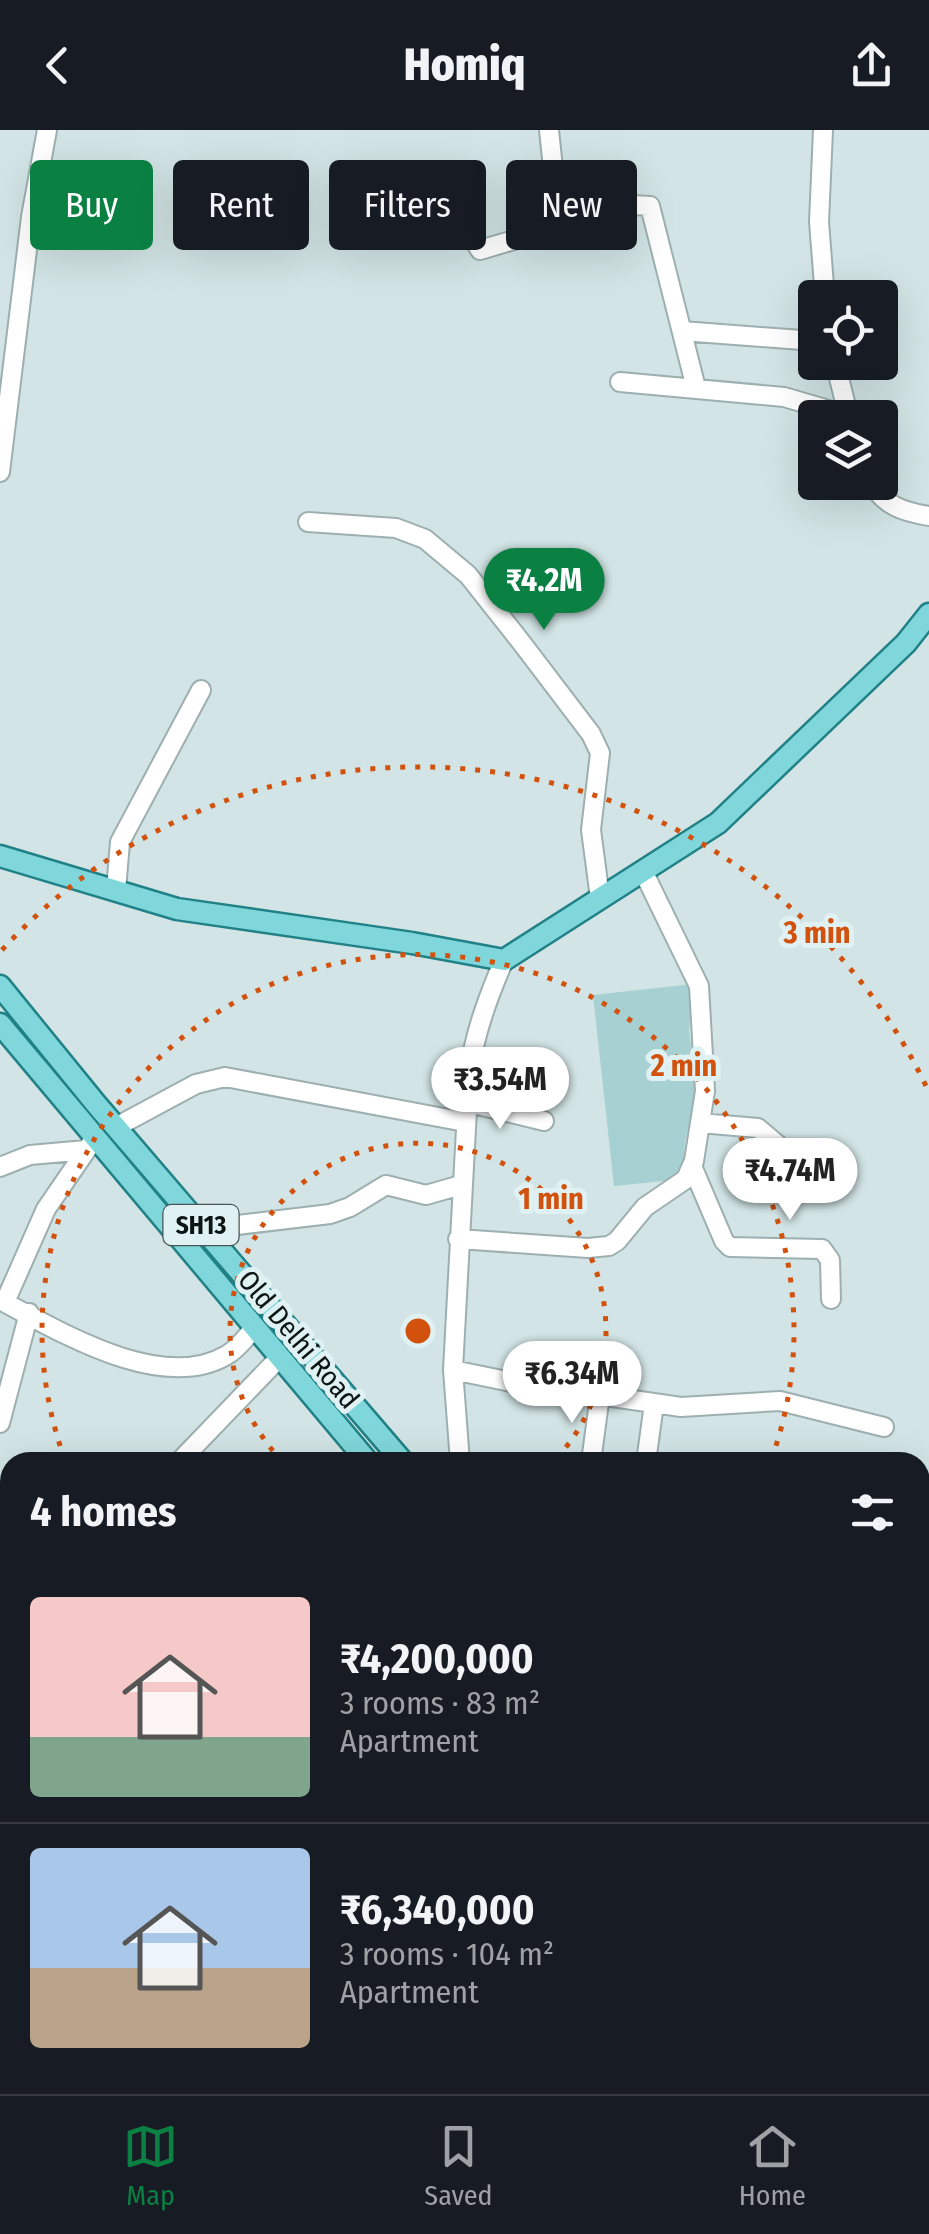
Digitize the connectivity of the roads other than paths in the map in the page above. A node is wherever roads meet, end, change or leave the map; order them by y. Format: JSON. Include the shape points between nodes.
{"nodes":[{"id":1,"x":46,"y":130,"type":"edge"},
{"id":2,"x":549,"y":130,"type":"edge"},
{"id":3,"x":823,"y":130,"type":"edge"},
{"id":4,"x":553,"y":160,"type":"edge"},
{"id":5,"x":486,"y":248,"type":"edge"},
{"id":6,"x":824,"y":280,"type":"edge"},
{"id":7,"x":682,"y":331,"type":"junction"},
{"id":8,"x":798,"y":340,"type":"edge"},
{"id":9,"x":620,"y":382,"type":"dead end"},
{"id":10,"x":696,"y":388,"type":"junction"},
{"id":11,"x":799,"y":400,"type":"edge"},
{"id":12,"x":0,"y":472,"type":"edge"},
{"id":13,"x":884,"y":500,"type":"edge"},
{"id":14,"x":929,"y":516,"type":"edge"},
{"id":15,"x":308,"y":522,"type":"dead end"},
{"id":16,"x":929,"y":614,"type":"edge"},
{"id":17,"x":201,"y":690,"type":"dead end"},
{"id":18,"x":0,"y":856,"type":"edge"},
{"id":19,"x":643,"y":870,"type":"junction"},
{"id":20,"x":116,"y":890,"type":"junction"},
{"id":21,"x":600,"y":898,"type":"junction"},
{"id":22,"x":504,"y":960,"type":"junction"},
{"id":23,"x":0,"y":986,"type":"edge"},
{"id":24,"x":0,"y":1024,"type":"edge"},
{"id":25,"x":466,"y":1102,"type":"junction"},
{"id":26,"x":544,"y":1121,"type":"dead end"},
{"id":27,"x":465,"y":1122,"type":"junction"},
{"id":28,"x":700,"y":1123,"type":"junction"},
{"id":29,"x":116,"y":1127,"type":"junction"},
{"id":30,"x":90,"y":1145,"type":"junction"},
{"id":31,"x":692,"y":1166,"type":"junction"},
{"id":32,"x":844,"y":1166,"type":"dead end"},
{"id":33,"x":0,"y":1167,"type":"edge"},
{"id":34,"x":461,"y":1185,"type":"junction"},
{"id":35,"x":204,"y":1229,"type":"junction"},
{"id":36,"x":458,"y":1239,"type":"junction"},
{"id":37,"x":831,"y":1299,"type":"dead end"},
{"id":38,"x":2,"y":1301,"type":"edge"},
{"id":39,"x":29,"y":1314,"type":"junction"},
{"id":40,"x":254,"y":1327,"type":"junction"},
{"id":41,"x":280,"y":1357,"type":"junction"},
{"id":42,"x":452,"y":1370,"type":"junction"},
{"id":43,"x":600,"y":1395,"type":"junction"},
{"id":44,"x":654,"y":1404,"type":"junction"},
{"id":45,"x":0,"y":1422,"type":"edge"},
{"id":46,"x":884,"y":1428,"type":"dead end"},
{"id":47,"x":189,"y":1452,"type":"edge"},
{"id":48,"x":360,"y":1452,"type":"edge"},
{"id":49,"x":394,"y":1452,"type":"edge"},
{"id":50,"x":459,"y":1452,"type":"edge"},
{"id":51,"x":593,"y":1452,"type":"edge"},
{"id":52,"x":647,"y":1452,"type":"edge"}],
"edges":[{"from":1,"to":12,"type":"street"},
{"from":2,"to":4,"type":"street"},
{"from":3,"to":6,"type":"street"},
{"from":5,"to":7,"type":"street","via":[[632,205],[650,206]]},
{"from":7,"to":8,"type":"street"},
{"from":7,"to":10,"type":"street"},
{"from":9,"to":10,"type":"street"},
{"from":10,"to":11,"type":"street"},
{"from":13,"to":14,"type":"street"},
{"from":15,"to":21,"type":"street","via":[[396,528],[425,539],[468,575],[521,642],[600,753],[591,830]]},
{"from":16,"to":19,"type":"main road","via":[[718,823]]},
{"from":17,"to":20,"type":"street","via":[[120,842]]},
{"from":18,"to":20,"type":"main road"},
{"from":19,"to":21,"type":"main road"},
{"from":19,"to":28,"type":"street","via":[[699,986],[705,1071]]},
{"from":20,"to":22,"type":"main road","via":[[176,909]]},
{"from":21,"to":22,"type":"main road"},
{"from":22,"to":25,"type":"street","via":[[473,1042]]},
{"from":23,"to":29,"type":"main road","name":"Old Delhi Road","number":"SH13"},
{"from":24,"to":30,"type":"main road","name":"Old Delhi Road","number":"SH13"},
{"from":25,"to":26,"type":"street"},
{"from":25,"to":27,"type":"street"},
{"from":27,"to":29,"type":"street","via":[[225,1077],[196,1084]]},
{"from":27,"to":34,"type":"street"},
{"from":28,"to":31,"type":"street"},
{"from":28,"to":32,"type":"street","via":[[758,1128],[785,1151]]},
{"from":29,"to":35,"type":"main road","name":"Old Delhi Road","number":"SH13"},
{"from":30,"to":33,"type":"street"},
{"from":30,"to":38,"type":"street","via":[[46,1209]]},
{"from":30,"to":40,"type":"main road","name":"Old Delhi Road","number":"SH13"},
{"from":31,"to":36,"type":"street","via":[[682,1183],[645,1207],[609,1246]]},
{"from":31,"to":37,"type":"street","via":[[730,1247],[822,1249],[830,1260]]},
{"from":34,"to":35,"type":"street","via":[[426,1194],[386,1185],[330,1214]]},
{"from":34,"to":36,"type":"street"},
{"from":35,"to":49,"type":"main road","name":"Old Delhi Road","number":"SH13"},
{"from":36,"to":42,"type":"street"},
{"from":38,"to":39,"type":"street"},
{"from":39,"to":40,"type":"street","via":[[94,1348],[168,1365],[214,1361],[236,1349]]},
{"from":39,"to":45,"type":"street"},
{"from":40,"to":41,"type":"main road","name":"Old Delhi Road","number":"SH13"},
{"from":41,"to":47,"type":"street"},
{"from":41,"to":48,"type":"main road","name":"Old Delhi Road","number":"SH13"},
{"from":42,"to":43,"type":"street"},
{"from":42,"to":50,"type":"street"},
{"from":43,"to":44,"type":"street"},
{"from":43,"to":51,"type":"street"},
{"from":44,"to":46,"type":"street","via":[[780,1401]]},
{"from":44,"to":52,"type":"street"}]}
